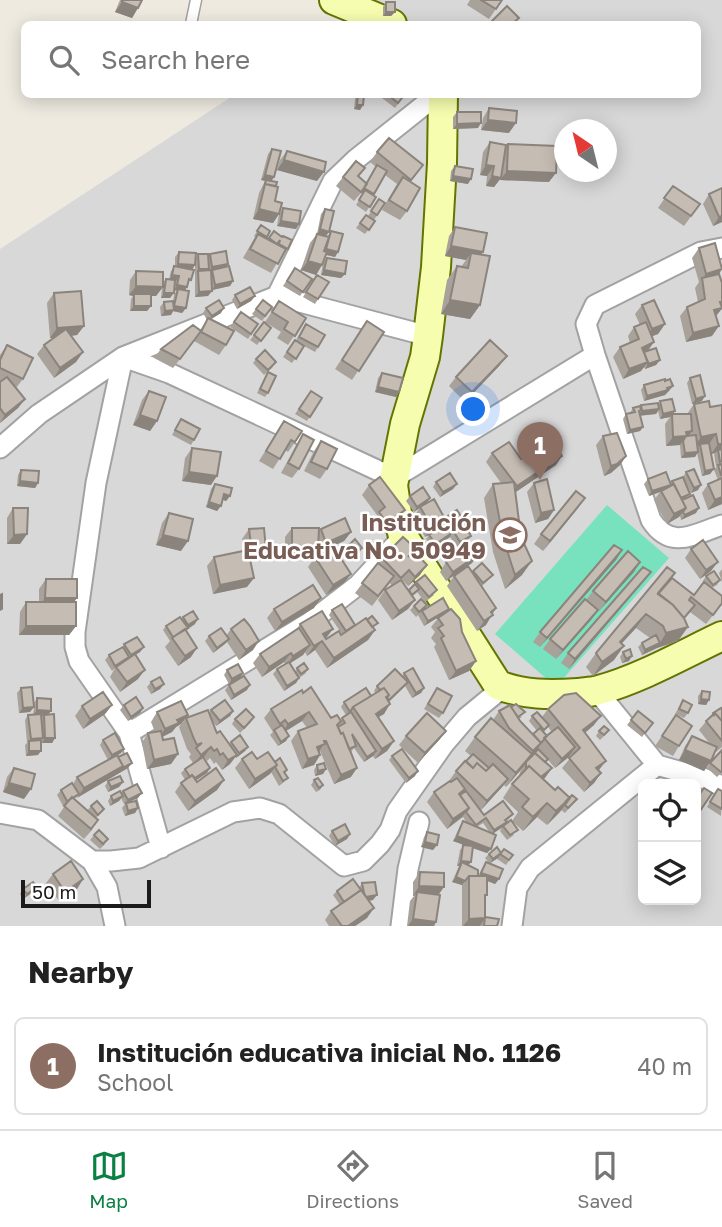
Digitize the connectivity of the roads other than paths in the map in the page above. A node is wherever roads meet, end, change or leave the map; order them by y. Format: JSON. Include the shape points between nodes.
{"nodes":[{"id":1,"x":196,"y":0,"type":"edge"},
{"id":2,"x":334,"y":0,"type":"edge"},
{"id":3,"x":192,"y":21,"type":"edge"},
{"id":4,"x":385,"y":21,"type":"edge"},
{"id":5,"x":436,"y":98,"type":"edge"},
{"id":6,"x":441,"y":98,"type":"edge"},
{"id":7,"x":722,"y":248,"type":"edge"},
{"id":8,"x":277,"y":296,"type":"junction"},
{"id":9,"x":428,"y":336,"type":"junction"},
{"id":10,"x":595,"y":355,"type":"junction"},
{"id":11,"x":123,"y":357,"type":"junction"},
{"id":12,"x":0,"y":448,"type":"edge"},
{"id":13,"x":394,"y":478,"type":"junction"},
{"id":14,"x":722,"y":525,"type":"edge"},
{"id":15,"x":403,"y":537,"type":"junction"},
{"id":16,"x":722,"y":636,"type":"edge"},
{"id":17,"x":498,"y":685,"type":"junction"},
{"id":18,"x":597,"y":691,"type":"junction"},
{"id":19,"x":129,"y":733,"type":"junction"},
{"id":20,"x":657,"y":765,"type":"junction"},
{"id":21,"x":722,"y":786,"type":"edge"},
{"id":22,"x":0,"y":813,"type":"edge"},
{"id":23,"x":419,"y":822,"type":"dead end"},
{"id":24,"x":161,"y":848,"type":"junction"},
{"id":25,"x":92,"y":861,"type":"junction"},
{"id":26,"x":115,"y":926,"type":"edge"},
{"id":27,"x":401,"y":926,"type":"edge"},
{"id":28,"x":512,"y":926,"type":"edge"}],
"edges":[{"from":1,"to":3,"type":"lane"},
{"from":2,"to":4,"type":"main road"},
{"from":5,"to":8,"type":"street","via":[[333,181]]},
{"from":6,"to":9,"type":"main road","via":[[442,163]]},
{"from":7,"to":10,"type":"street","via":[[701,252],[595,305],[586,324]]},
{"from":8,"to":9,"type":"street"},
{"from":8,"to":11,"type":"street"},
{"from":9,"to":13,"type":"main road"},
{"from":10,"to":13,"type":"street"},
{"from":10,"to":14,"type":"street","via":[[658,530],[668,537],[683,538]]},
{"from":11,"to":12,"type":"street","via":[[40,414]]},
{"from":11,"to":13,"type":"street","via":[[169,373]]},
{"from":11,"to":19,"type":"street","via":[[96,483],[75,647],[79,661]]},
{"from":13,"to":15,"type":"main road"},
{"from":15,"to":17,"type":"main road"},
{"from":15,"to":19,"type":"street","via":[[358,585],[310,622]]},
{"from":16,"to":18,"type":"main road"},
{"from":17,"to":18,"type":"main road","via":[[531,694]]},
{"from":17,"to":24,"type":"street","via":[[492,697],[444,744],[397,811],[390,830],[363,861],[344,866],[279,814],[260,808],[233,813]]},
{"from":18,"to":20,"type":"street"},
{"from":19,"to":24,"type":"street"},
{"from":20,"to":21,"type":"street"},
{"from":20,"to":28,"type":"street","via":[[530,869],[517,888]]},
{"from":22,"to":25,"type":"street","via":[[38,820]]},
{"from":23,"to":27,"type":"street"},
{"from":24,"to":25,"type":"street","via":[[139,858]]},
{"from":25,"to":26,"type":"street","via":[[107,887]]}]}
